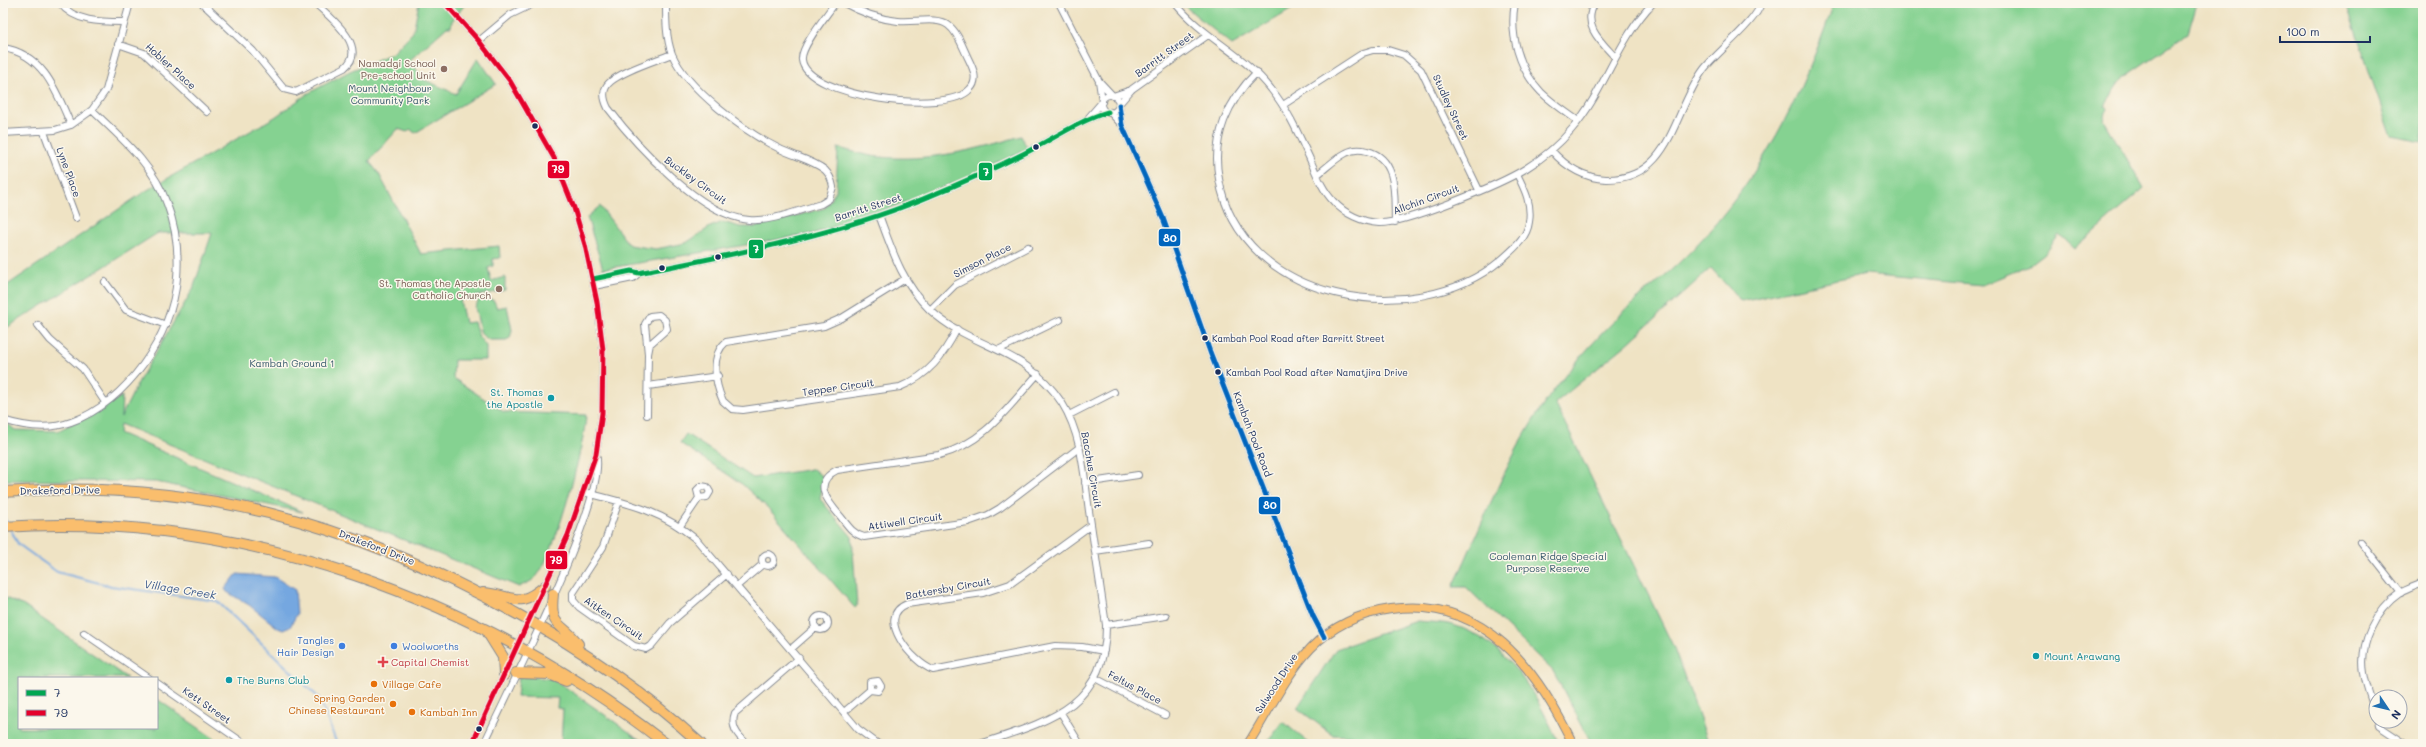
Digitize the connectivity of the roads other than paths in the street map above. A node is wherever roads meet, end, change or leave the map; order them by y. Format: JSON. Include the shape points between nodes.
{"nodes":[{"id":1,"x":60,"y":3,"type":"edge"},
{"id":2,"x":130,"y":3,"type":"edge"},
{"id":3,"x":202,"y":3,"type":"edge"},
{"id":4,"x":315,"y":3,"type":"edge"},
{"id":5,"x":445,"y":3,"type":"edge"},
{"id":6,"x":535,"y":3,"type":"edge"},
{"id":7,"x":666,"y":3,"type":"edge"},
{"id":8,"x":835,"y":3,"type":"edge"},
{"id":9,"x":844,"y":3,"type":"edge"},
{"id":10,"x":1059,"y":3,"type":"edge"},
{"id":11,"x":1175,"y":3,"type":"edge"},
{"id":12,"x":1514,"y":3,"type":"edge"},
{"id":13,"x":1595,"y":3,"type":"edge"},
{"id":14,"x":1761,"y":3,"type":"edge"},
{"id":15,"x":1649,"y":4,"type":"edge"},
{"id":16,"x":123,"y":22,"type":"junction"},
{"id":17,"x":1208,"y":35,"type":"junction"},
{"id":18,"x":479,"y":41,"type":"junction"},
{"id":19,"x":118,"y":44,"type":"junction"},
{"id":20,"x":3,"y":48,"type":"edge"},
{"id":21,"x":672,"y":54,"type":"junction"},
{"id":22,"x":1615,"y":57,"type":"junction"},
{"id":23,"x":1257,"y":72,"type":"junction"},
{"id":24,"x":1099,"y":81,"type":"junction"},
{"id":25,"x":1132,"y":90,"type":"junction"},
{"id":26,"x":1113,"y":96,"type":"junction"},
{"id":27,"x":1102,"y":102,"type":"junction"},
{"id":28,"x":1119,"y":105,"type":"junction"},
{"id":29,"x":1283,"y":105,"type":"junction"},
{"id":30,"x":92,"y":110,"type":"junction"},
{"id":31,"x":207,"y":112,"type":"dead end"},
{"id":32,"x":1109,"y":112,"type":"junction"},
{"id":33,"x":1088,"y":118,"type":"junction"},
{"id":34,"x":1578,"y":121,"type":"junction"},
{"id":35,"x":71,"y":125,"type":"junction"},
{"id":36,"x":1122,"y":125,"type":"junction"},
{"id":37,"x":44,"y":132,"type":"junction"},
{"id":38,"x":3,"y":133,"type":"edge"},
{"id":39,"x":1551,"y":150,"type":"junction"},
{"id":40,"x":1517,"y":174,"type":"junction"},
{"id":41,"x":1317,"y":175,"type":"junction"},
{"id":42,"x":1479,"y":190,"type":"junction"},
{"id":43,"x":879,"y":215,"type":"junction"},
{"id":44,"x":76,"y":218,"type":"dead end"},
{"id":45,"x":1395,"y":222,"type":"junction"},
{"id":46,"x":1028,"y":247,"type":"dead end"},
{"id":47,"x":639,"y":273,"type":"junction"},
{"id":48,"x":593,"y":279,"type":"junction"},
{"id":49,"x":905,"y":279,"type":"junction"},
{"id":50,"x":105,"y":282,"type":"dead end"},
{"id":51,"x":594,"y":286,"type":"junction"},
{"id":52,"x":930,"y":310,"type":"junction"},
{"id":53,"x":1060,"y":320,"type":"dead end"},
{"id":54,"x":166,"y":324,"type":"junction"},
{"id":55,"x":38,"y":325,"type":"dead end"},
{"id":56,"x":957,"y":329,"type":"junction"},
{"id":57,"x":1000,"y":349,"type":"junction"},
{"id":58,"x":648,"y":354,"type":"junction"},
{"id":59,"x":1038,"y":374,"type":"junction"},
{"id":60,"x":718,"y":376,"type":"junction"},
{"id":61,"x":648,"y":386,"type":"junction"},
{"id":62,"x":1114,"y":392,"type":"dead end"},
{"id":63,"x":105,"y":402,"type":"junction"},
{"id":64,"x":647,"y":415,"type":"dead end"},
{"id":65,"x":1069,"y":415,"type":"junction"},
{"id":66,"x":3,"y":420,"type":"edge"},
{"id":67,"x":1080,"y":447,"type":"junction"},
{"id":68,"x":596,"y":454,"type":"junction"},
{"id":69,"x":1138,"y":475,"type":"dead end"},
{"id":70,"x":1085,"y":483,"type":"junction"},
{"id":71,"x":3,"y":492,"type":"edge"},
{"id":72,"x":583,"y":492,"type":"junction"},
{"id":73,"x":592,"y":494,"type":"junction"},
{"id":74,"x":699,"y":498,"type":"dead end"},
{"id":75,"x":619,"y":501,"type":"junction"},
{"id":76,"x":1091,"y":524,"type":"junction"},
{"id":77,"x":680,"y":526,"type":"junction"},
{"id":78,"x":3,"y":527,"type":"edge"},
{"id":79,"x":2361,"y":542,"type":"dead end"},
{"id":80,"x":1149,"y":543,"type":"dead end"},
{"id":81,"x":1095,"y":551,"type":"junction"},
{"id":82,"x":763,"y":564,"type":"dead end"},
{"id":83,"x":727,"y":574,"type":"junction"},
{"id":84,"x":2423,"y":583,"type":"edge"},
{"id":85,"x":545,"y":586,"type":"junction"},
{"id":86,"x":738,"y":586,"type":"junction"},
{"id":87,"x":481,"y":593,"type":"junction"},
{"id":88,"x":2400,"y":593,"type":"junction"},
{"id":89,"x":553,"y":594,"type":"junction"},
{"id":90,"x":1166,"y":616,"type":"dead end"},
{"id":91,"x":529,"y":620,"type":"junction"},
{"id":92,"x":1106,"y":625,"type":"junction"},
{"id":93,"x":539,"y":626,"type":"junction"},
{"id":94,"x":816,"y":627,"type":"dead end"},
{"id":95,"x":485,"y":629,"type":"junction"},
{"id":96,"x":84,"y":633,"type":"dead end"},
{"id":97,"x":1324,"y":637,"type":"junction"},
{"id":98,"x":517,"y":647,"type":"junction"},
{"id":99,"x":790,"y":649,"type":"junction"},
{"id":100,"x":1104,"y":651,"type":"junction"},
{"id":101,"x":527,"y":652,"type":"junction"},
{"id":102,"x":586,"y":654,"type":"junction"},
{"id":103,"x":799,"y":658,"type":"junction"},
{"id":104,"x":516,"y":673,"type":"junction"},
{"id":105,"x":504,"y":675,"type":"junction"},
{"id":106,"x":149,"y":677,"type":"edge"},
{"id":107,"x":1095,"y":678,"type":"junction"},
{"id":108,"x":158,"y":684,"type":"edge"},
{"id":109,"x":582,"y":685,"type":"junction"},
{"id":110,"x":2369,"y":689,"type":"edge"},
{"id":111,"x":870,"y":690,"type":"dead end"},
{"id":112,"x":844,"y":712,"type":"junction"},
{"id":113,"x":1061,"y":714,"type":"junction"},
{"id":114,"x":1165,"y":715,"type":"dead end"},
{"id":115,"x":2384,"y":729,"type":"edge"},
{"id":116,"x":245,"y":744,"type":"edge"},
{"id":117,"x":472,"y":744,"type":"edge"},
{"id":118,"x":484,"y":744,"type":"edge"},
{"id":119,"x":666,"y":744,"type":"edge"},
{"id":120,"x":701,"y":744,"type":"edge"},
{"id":121,"x":747,"y":744,"type":"edge"},
{"id":122,"x":878,"y":744,"type":"edge"},
{"id":123,"x":980,"y":744,"type":"edge"},
{"id":124,"x":1080,"y":744,"type":"edge"},
{"id":125,"x":1248,"y":744,"type":"edge"},
{"id":126,"x":1573,"y":744,"type":"edge"},
{"id":127,"x":2406,"y":744,"type":"edge"}],
"edges":[{"from":1,"to":16,"type":"street","via":[[69,12],[87,19]]},
{"from":2,"to":16,"type":"street"},
{"from":3,"to":4,"type":"street","via":[[253,51],[284,88],[296,92],[344,68],[353,55],[351,44],[344,32]]},
{"from":5,"to":18,"type":"street"},
{"from":6,"to":18,"type":"street","via":[[510,16]]},
{"from":7,"to":21,"type":"street","name":"Buckley Circuit","via":[[667,30]]},
{"from":8,"to":9,"type":"street","via":[[802,53],[804,66],[813,77],[858,94],[904,102],[959,97],[971,89],[975,79],[973,67],[954,32],[946,23],[938,20],[889,20]]},
{"from":10,"to":24,"type":"street"},
{"from":11,"to":17,"type":"street","name":"Allchin Circuit"},
{"from":12,"to":34,"type":"street","via":[[1514,35],[1525,69],[1541,92]]},
{"from":13,"to":22,"type":"street","via":[[1591,14],[1591,29]]},
{"from":14,"to":39,"type":"street","via":[[1752,20],[1718,51],[1704,69],[1686,98],[1666,147],[1650,164],[1629,176],[1602,179],[1573,170]]},
{"from":15,"to":22,"type":"street","name":"Allchin Circuit"},
{"from":16,"to":19,"type":"street"},
{"from":17,"to":23,"type":"street","name":"Allchin Circuit"},
{"from":17,"to":25,"type":"street","name":"Barritt Street"},
{"from":18,"to":48,"type":"street","via":[[510,81],[537,125],[565,185],[580,227]]},
{"from":19,"to":30,"type":"street","via":[[106,90]]},
{"from":19,"to":31,"type":"street","name":"Hobler Place","via":[[144,52]]},
{"from":20,"to":35,"type":"street","via":[[27,57],[40,66],[52,83]]},
{"from":21,"to":21,"type":"street","name":"Buckley Circuit","via":[[613,79],[605,90],[604,97],[608,108],[655,162],[700,198],[740,219],[761,220],[821,204],[829,199],[833,187],[827,171],[771,145],[728,116],[699,90]]},
{"from":22,"to":34,"type":"street","name":"Allchin Circuit"},
{"from":23,"to":29,"type":"street","name":"Allchin Circuit"},
{"from":23,"to":40,"type":"street","via":[[1235,97],[1222,128],[1217,170],[1221,192],[1242,234],[1257,250],[1295,277],[1326,291],[1370,299],[1403,300],[1443,292],[1479,276],[1523,239],[1528,229],[1529,200]]},
{"from":24,"to":26,"type":"street"},
{"from":24,"to":27,"type":"street"},
{"from":25,"to":26,"type":"street","name":"Barritt Street"},
{"from":25,"to":28,"type":"street","name":"Barritt Street"},
{"from":26,"to":27,"type":"street","via":[[1106,96]]},
{"from":26,"to":28,"type":"street","via":[[1118,99]]},
{"from":27,"to":32,"type":"street","via":[[1104,109]]},
{"from":27,"to":33,"type":"street","name":"Barritt Street"},
{"from":28,"to":32,"type":"street","via":[[1116,110]]},
{"from":28,"to":36,"type":"street","name":"Kambah Pool Road"},
{"from":29,"to":41,"type":"street","name":"Allchin Circuit"},
{"from":29,"to":42,"type":"street","name":"Studley Street","via":[[1363,53],[1378,49],[1399,53],[1413,62],[1427,79]]},
{"from":30,"to":35,"type":"street"},
{"from":30,"to":54,"type":"street","via":[[146,165],[167,203],[176,239],[178,260],[174,298]]},
{"from":32,"to":33,"type":"street","name":"Barritt Street"},
{"from":32,"to":36,"type":"street","name":"Kambah Pool Road"},
{"from":33,"to":43,"type":"street","name":"Barritt Street","via":[[1026,153],[974,178]]},
{"from":34,"to":39,"type":"street","name":"Allchin Circuit"},
{"from":35,"to":37,"type":"street"},
{"from":36,"to":97,"type":"street","name":"Kambah Pool Road","via":[[1163,218],[1210,352],[1313,616]]},
{"from":37,"to":38,"type":"street"},
{"from":37,"to":44,"type":"street","name":"Lyne Place"},
{"from":39,"to":40,"type":"street","name":"Allchin Circuit"},
{"from":40,"to":42,"type":"street","name":"Allchin Circuit"},
{"from":41,"to":45,"type":"street","name":"Allchin Circuit","via":[[1326,193],[1344,210],[1366,221]]},
{"from":41,"to":45,"type":"street","via":[[1354,150],[1379,156],[1388,166],[1393,178]]},
{"from":42,"to":45,"type":"street","name":"Allchin Circuit"},
{"from":43,"to":47,"type":"street","name":"Barritt Street","via":[[787,242]]},
{"from":43,"to":49,"type":"street","name":"Bacchus Circuit"},
{"from":46,"to":52,"type":"street","name":"Simson Place","via":[[955,284]]},
{"from":47,"to":48,"type":"street","name":"Barritt Street","via":[[631,271]]},
{"from":47,"to":51,"type":"street","name":"Barritt Street","via":[[633,278]]},
{"from":48,"to":51,"type":"street"},
{"from":49,"to":52,"type":"street","name":"Bacchus Circuit"},
{"from":49,"to":60,"type":"street","name":"Tepper Circuit","via":[[842,318],[824,326],[726,342],[716,356]]},
{"from":50,"to":54,"type":"street","via":[[126,310]]},
{"from":51,"to":68,"type":"street","via":[[603,350],[602,413]]},
{"from":52,"to":56,"type":"street","name":"Bacchus Circuit"},
{"from":53,"to":57,"type":"street"},
{"from":54,"to":63,"type":"street","via":[[143,363],[121,389]]},
{"from":55,"to":63,"type":"street","via":[[50,340],[84,369]]},
{"from":56,"to":57,"type":"street","name":"Bacchus Circuit"},
{"from":56,"to":60,"type":"street","name":"Tepper Circuit","via":[[939,360],[925,374],[907,384],[886,390],[738,411],[723,401]]},
{"from":57,"to":59,"type":"street","name":"Bacchus Circuit","via":[[1019,359]]},
{"from":58,"to":58,"type":"street","via":[[645,324],[650,316],[659,315],[665,320],[667,329],[650,344]]},
{"from":58,"to":61,"type":"street"},
{"from":59,"to":65,"type":"street","name":"Bacchus Circuit"},
{"from":59,"to":67,"type":"street","name":"Attiwell Circuit","via":[[983,434],[972,442],[953,452],[939,455],[837,470],[825,481],[826,499],[853,532],[864,537],[968,522],[1000,508]]},
{"from":60,"to":61,"type":"street"},
{"from":61,"to":64,"type":"street"},
{"from":62,"to":65,"type":"street"},
{"from":63,"to":66,"type":"street","via":[[83,417],[64,424],[29,426]]},
{"from":65,"to":67,"type":"street","name":"Bacchus Circuit"},
{"from":67,"to":70,"type":"street","name":"Bacchus Circuit"},
{"from":68,"to":72,"type":"street"},
{"from":68,"to":73,"type":"street","via":[[598,467]]},
{"from":69,"to":70,"type":"street"},
{"from":70,"to":76,"type":"street","name":"Bacchus Circuit"},
{"from":71,"to":87,"type":"highway","name":"Drakeford Drive","via":[[62,488],[154,492],[250,507],[345,535],[416,562]]},
{"from":72,"to":73,"type":"street"},
{"from":72,"to":85,"type":"street","via":[[568,535]]},
{"from":73,"to":75,"type":"street"},
{"from":73,"to":89,"type":"street","via":[[577,540]]},
{"from":74,"to":77,"type":"street"},
{"from":75,"to":77,"type":"street","via":[[652,511]]},
{"from":75,"to":83,"type":"street","name":"Aitken Circuit","via":[[603,547],[573,594],[579,607],[634,646],[646,649],[651,646],[670,623]]},
{"from":76,"to":81,"type":"street","name":"Bacchus Circuit"},
{"from":76,"to":100,"type":"street","name":"Battersby Circuit","via":[[1010,584],[983,593],[907,604],[899,609],[894,622],[898,636],[922,665],[932,670],[1055,646],[1075,646]]},
{"from":77,"to":83,"type":"street","via":[[697,540]]},
{"from":78,"to":95,"type":"highway","via":[[108,526],[201,536],[244,544],[333,568],[420,600]]},
{"from":79,"to":88,"type":"street"},
{"from":80,"to":81,"type":"street"},
{"from":81,"to":92,"type":"street","name":"Bacchus Circuit"},
{"from":82,"to":86,"type":"street"},
{"from":83,"to":86,"type":"street"},
{"from":84,"to":88,"type":"street"},
{"from":85,"to":87,"type":"highway","via":[[533,596],[522,600],[499,594]]},
{"from":85,"to":91,"type":"street"},
{"from":86,"to":99,"type":"street"},
{"from":87,"to":91,"type":"highway","name":"Drakeford Drive"},
{"from":88,"to":110,"type":"street","via":[[2376,618],[2369,633],[2364,650],[2364,673]]},
{"from":89,"to":93,"type":"street"},
{"from":89,"to":102,"type":"highway","via":[[554,619]]},
{"from":90,"to":92,"type":"street"},
{"from":91,"to":93,"type":"highway","name":"Drakeford Drive"},
{"from":91,"to":98,"type":"street"},
{"from":92,"to":100,"type":"street","name":"Bacchus Circuit"},
{"from":93,"to":101,"type":"street"},
{"from":93,"to":102,"type":"highway","name":"Drakeford Drive"},
{"from":94,"to":99,"type":"street"},
{"from":95,"to":98,"type":"highway"},
{"from":95,"to":105,"type":"highway","via":[[503,657]]},
{"from":96,"to":106,"type":"street"},
{"from":97,"to":125,"type":"main road","name":"Sulwood Drive","via":[[1300,662]]},
{"from":97,"to":126,"type":"main road","name":"Sulwood Drive","via":[[1359,616],[1402,607],[1428,608],[1451,613],[1479,625],[1511,650],[1535,678],[1557,711]]},
{"from":98,"to":101,"type":"highway"},
{"from":98,"to":105,"type":"street"},
{"from":99,"to":103,"type":"street"},
{"from":100,"to":107,"type":"street","name":"Bacchus Circuit"},
{"from":101,"to":104,"type":"street"},
{"from":101,"to":109,"type":"highway"},
{"from":102,"to":120,"type":"highway","name":"Drakeford Drive","via":[[662,710]]},
{"from":103,"to":112,"type":"street"},
{"from":103,"to":121,"type":"street","via":[[735,713],[735,731]]},
{"from":104,"to":109,"type":"highway","via":[[549,674]]},
{"from":104,"to":118,"type":"street"},
{"from":105,"to":117,"type":"street"},
{"from":107,"to":113,"type":"street","name":"Bacchus Circuit","via":[[1081,698]]},
{"from":107,"to":114,"type":"street","name":"Feltus Place"},
{"from":108,"to":116,"type":"street","name":"Kett Street"},
{"from":109,"to":119,"type":"highway"},
{"from":111,"to":112,"type":"street"},
{"from":112,"to":122,"type":"street","via":[[858,729]]},
{"from":113,"to":123,"type":"street","name":"Bacchus Circuit"},
{"from":113,"to":124,"type":"street"},
{"from":115,"to":127,"type":"street"}]}
